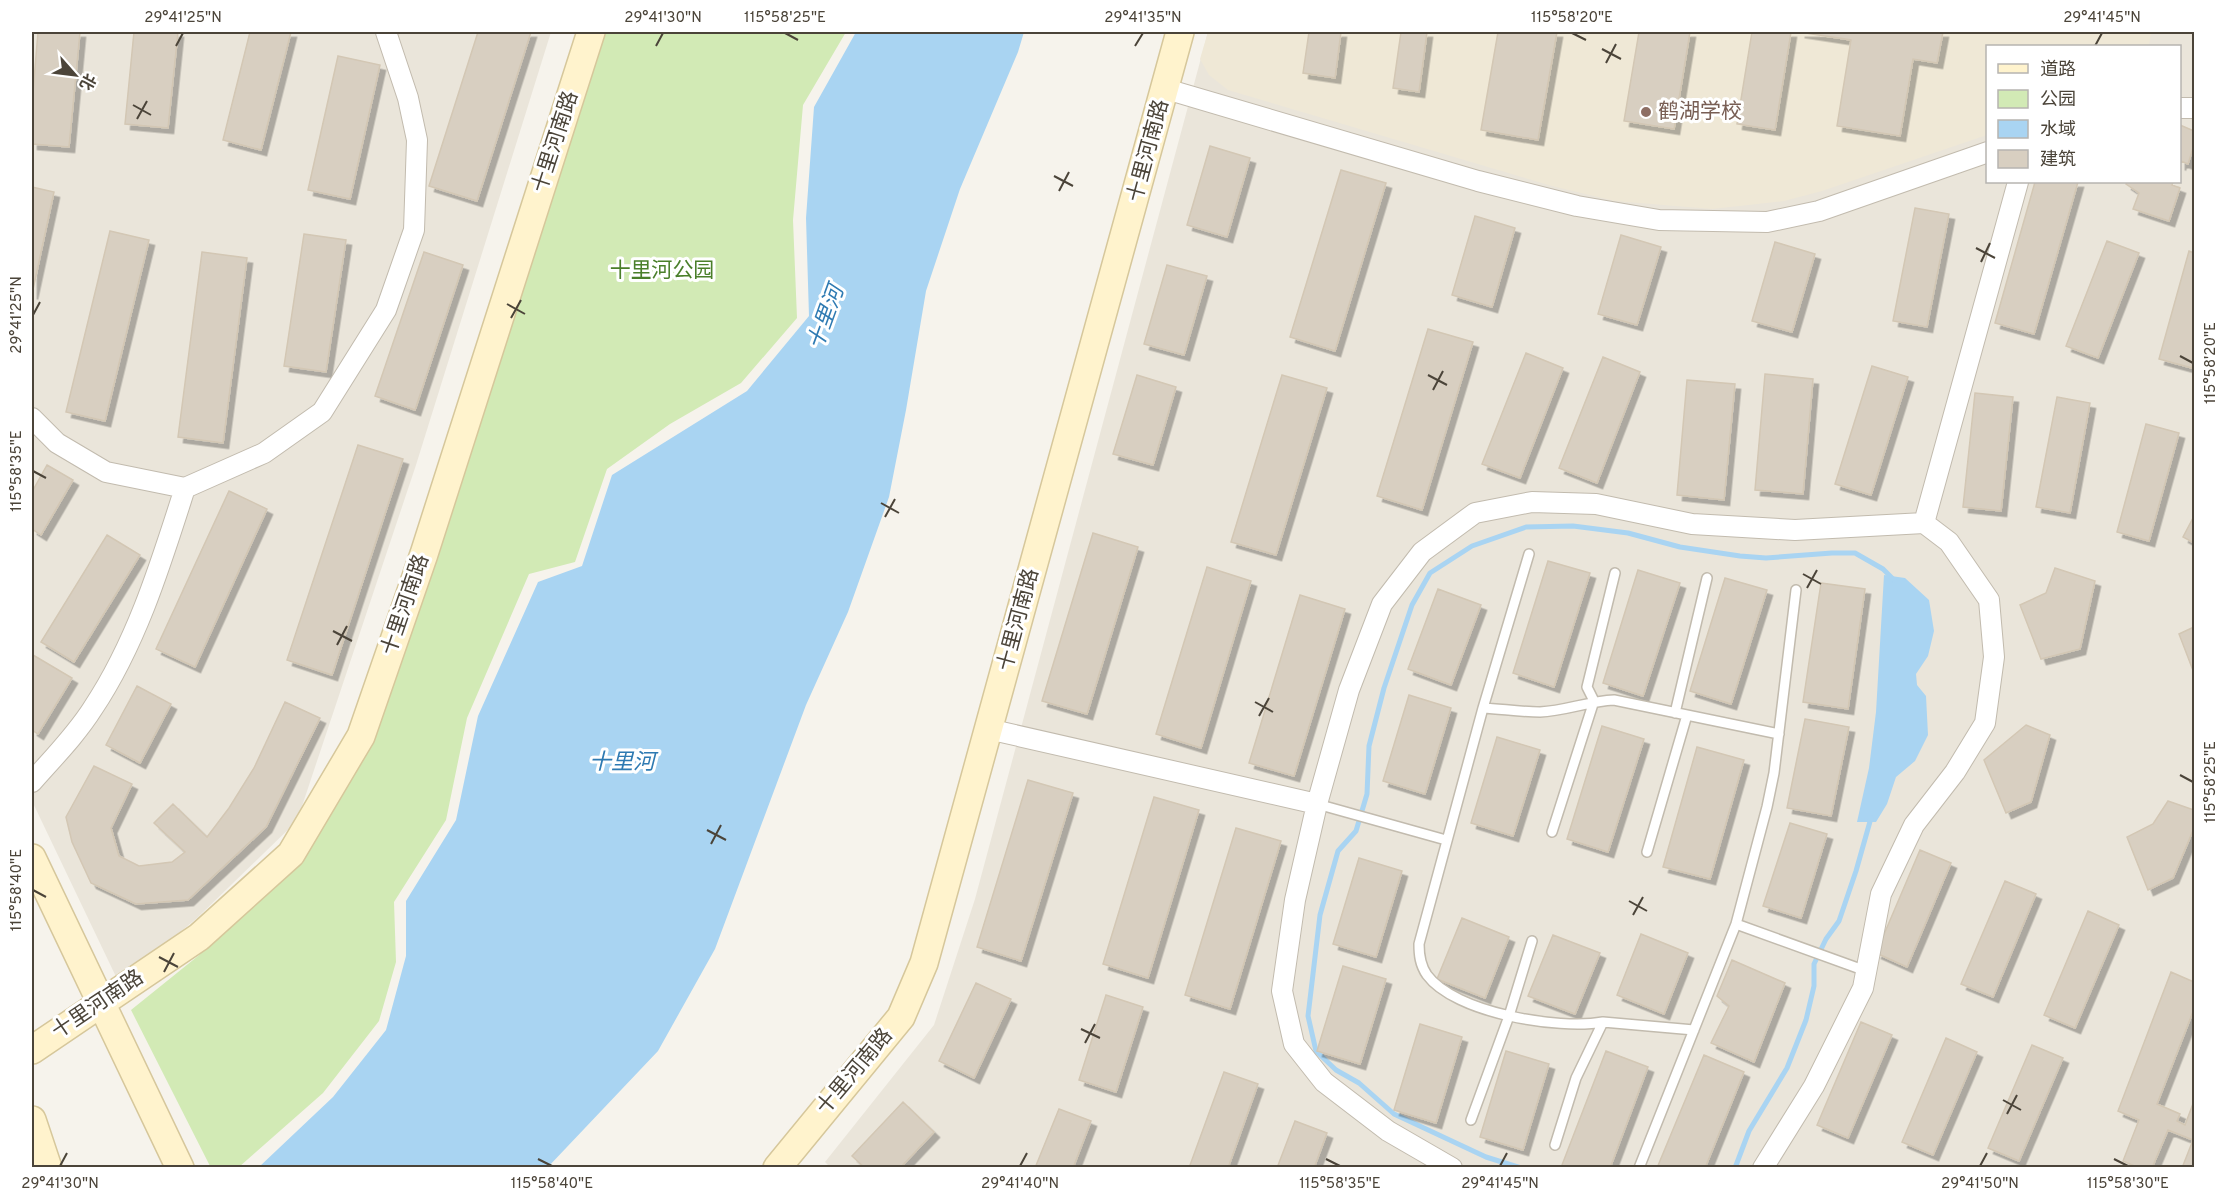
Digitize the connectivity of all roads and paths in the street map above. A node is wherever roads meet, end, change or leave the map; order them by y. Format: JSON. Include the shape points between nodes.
{"nodes":[{"id":1,"x":386,"y":32,"type":"edge"},
{"id":2,"x":591,"y":32,"type":"edge"},
{"id":3,"x":1180,"y":32,"type":"edge"},
{"id":4,"x":1166,"y":88,"type":"junction"},
{"id":5,"x":1986,"y":153,"type":"edge"},
{"id":6,"x":2018,"y":183,"type":"edge"},
{"id":7,"x":32,"y":418,"type":"edge"},
{"id":8,"x":185,"y":488,"type":"junction"},
{"id":9,"x":1924,"y":523,"type":"junction"},
{"id":10,"x":1529,"y":554,"type":"dead end"},
{"id":11,"x":1615,"y":573,"type":"dead end"},
{"id":12,"x":1707,"y":578,"type":"dead end"},
{"id":13,"x":1796,"y":590,"type":"dead end"},
{"id":14,"x":1594,"y":701,"type":"junction"},
{"id":15,"x":1483,"y":708,"type":"junction"},
{"id":16,"x":1675,"y":712,"type":"junction"},
{"id":17,"x":1687,"y":715,"type":"junction"},
{"id":18,"x":988,"y":729,"type":"junction"},
{"id":19,"x":1779,"y":734,"type":"junction"},
{"id":20,"x":32,"y":782,"type":"edge"},
{"id":21,"x":1317,"y":804,"type":"junction"},
{"id":22,"x":1552,"y":831,"type":"dead end"},
{"id":23,"x":1446,"y":840,"type":"junction"},
{"id":24,"x":1647,"y":852,"type":"dead end"},
{"id":25,"x":32,"y":858,"type":"edge"},
{"id":26,"x":1736,"y":924,"type":"junction"},
{"id":27,"x":1532,"y":941,"type":"dead end"},
{"id":28,"x":1866,"y":971,"type":"junction"},
{"id":29,"x":101,"y":1002,"type":"junction"},
{"id":30,"x":1509,"y":1016,"type":"junction"},
{"id":31,"x":1603,"y":1022,"type":"junction"},
{"id":32,"x":1694,"y":1030,"type":"junction"},
{"id":33,"x":32,"y":1050,"type":"edge"},
{"id":34,"x":32,"y":1120,"type":"edge"},
{"id":35,"x":1471,"y":1120,"type":"dead end"},
{"id":36,"x":1555,"y":1145,"type":"dead end"},
{"id":37,"x":786,"y":1164,"type":"edge"},
{"id":38,"x":48,"y":1167,"type":"edge"},
{"id":39,"x":180,"y":1167,"type":"edge"},
{"id":40,"x":1452,"y":1167,"type":"edge"},
{"id":41,"x":1639,"y":1167,"type":"edge"},
{"id":42,"x":1763,"y":1167,"type":"edge"}],
"edges":[{"from":1,"to":8,"type":"street","via":[[417,140],[414,230],[387,310],[322,412],[264,453]]},
{"from":2,"to":29,"type":"street","name":"十里河南路","via":[[424,554],[361,736],[291,854],[199,937]]},
{"from":3,"to":4,"type":"street","name":"十里河南路"},
{"from":4,"to":5,"type":"street","via":[[1478,181],[1577,206],[1659,220],[1767,222],[1819,211]]},
{"from":4,"to":18,"type":"street","name":"十里河南路"},
{"from":6,"to":9,"type":"street"},
{"from":7,"to":8,"type":"street","via":[[57,443],[106,472]]},
{"from":8,"to":20,"type":"street","via":[[162,560],[117,666],[93,709]]},
{"from":9,"to":21,"type":"street","via":[[1795,530],[1692,524],[1596,504],[1532,502],[1475,513],[1422,552],[1382,604],[1350,690]]},
{"from":9,"to":28,"type":"street","via":[[1949,542],[1989,600],[1994,657],[1984,723],[1955,772],[1914,825],[1881,894]]},
{"from":10,"to":15,"type":"lane"},
{"from":11,"to":14,"type":"lane","via":[[1587,687]]},
{"from":12,"to":16,"type":"lane"},
{"from":13,"to":19,"type":"lane"},
{"from":14,"to":15,"type":"lane","via":[[1580,707],[1540,712]]},
{"from":14,"to":16,"type":"lane","via":[[1614,700]]},
{"from":14,"to":22,"type":"lane"},
{"from":15,"to":23,"type":"lane"},
{"from":16,"to":17,"type":"lane"},
{"from":17,"to":19,"type":"lane"},
{"from":17,"to":24,"type":"lane"},
{"from":18,"to":21,"type":"street"},
{"from":18,"to":37,"type":"street","name":"十里河南路","via":[[924,963],[901,1017]]},
{"from":19,"to":26,"type":"lane","via":[[1767,807]]},
{"from":21,"to":23,"type":"lane"},
{"from":21,"to":40,"type":"street","via":[[1295,900],[1282,991],[1294,1044],[1324,1082],[1388,1131]]},
{"from":23,"to":30,"type":"lane","via":[[1419,944],[1420,961],[1441,989],[1458,999]]},
{"from":25,"to":29,"type":"street"},
{"from":26,"to":28,"type":"lane"},
{"from":26,"to":32,"type":"lane"},
{"from":27,"to":30,"type":"lane"},
{"from":28,"to":42,"type":"street","via":[[1863,988],[1814,1086]]},
{"from":29,"to":33,"type":"street","name":"十里河南路"},
{"from":29,"to":39,"type":"street"},
{"from":30,"to":31,"type":"lane","via":[[1550,1023]]},
{"from":30,"to":35,"type":"lane"},
{"from":31,"to":32,"type":"lane"},
{"from":31,"to":36,"type":"lane","via":[[1576,1078]]},
{"from":32,"to":41,"type":"lane"},
{"from":34,"to":38,"type":"street"}]}
